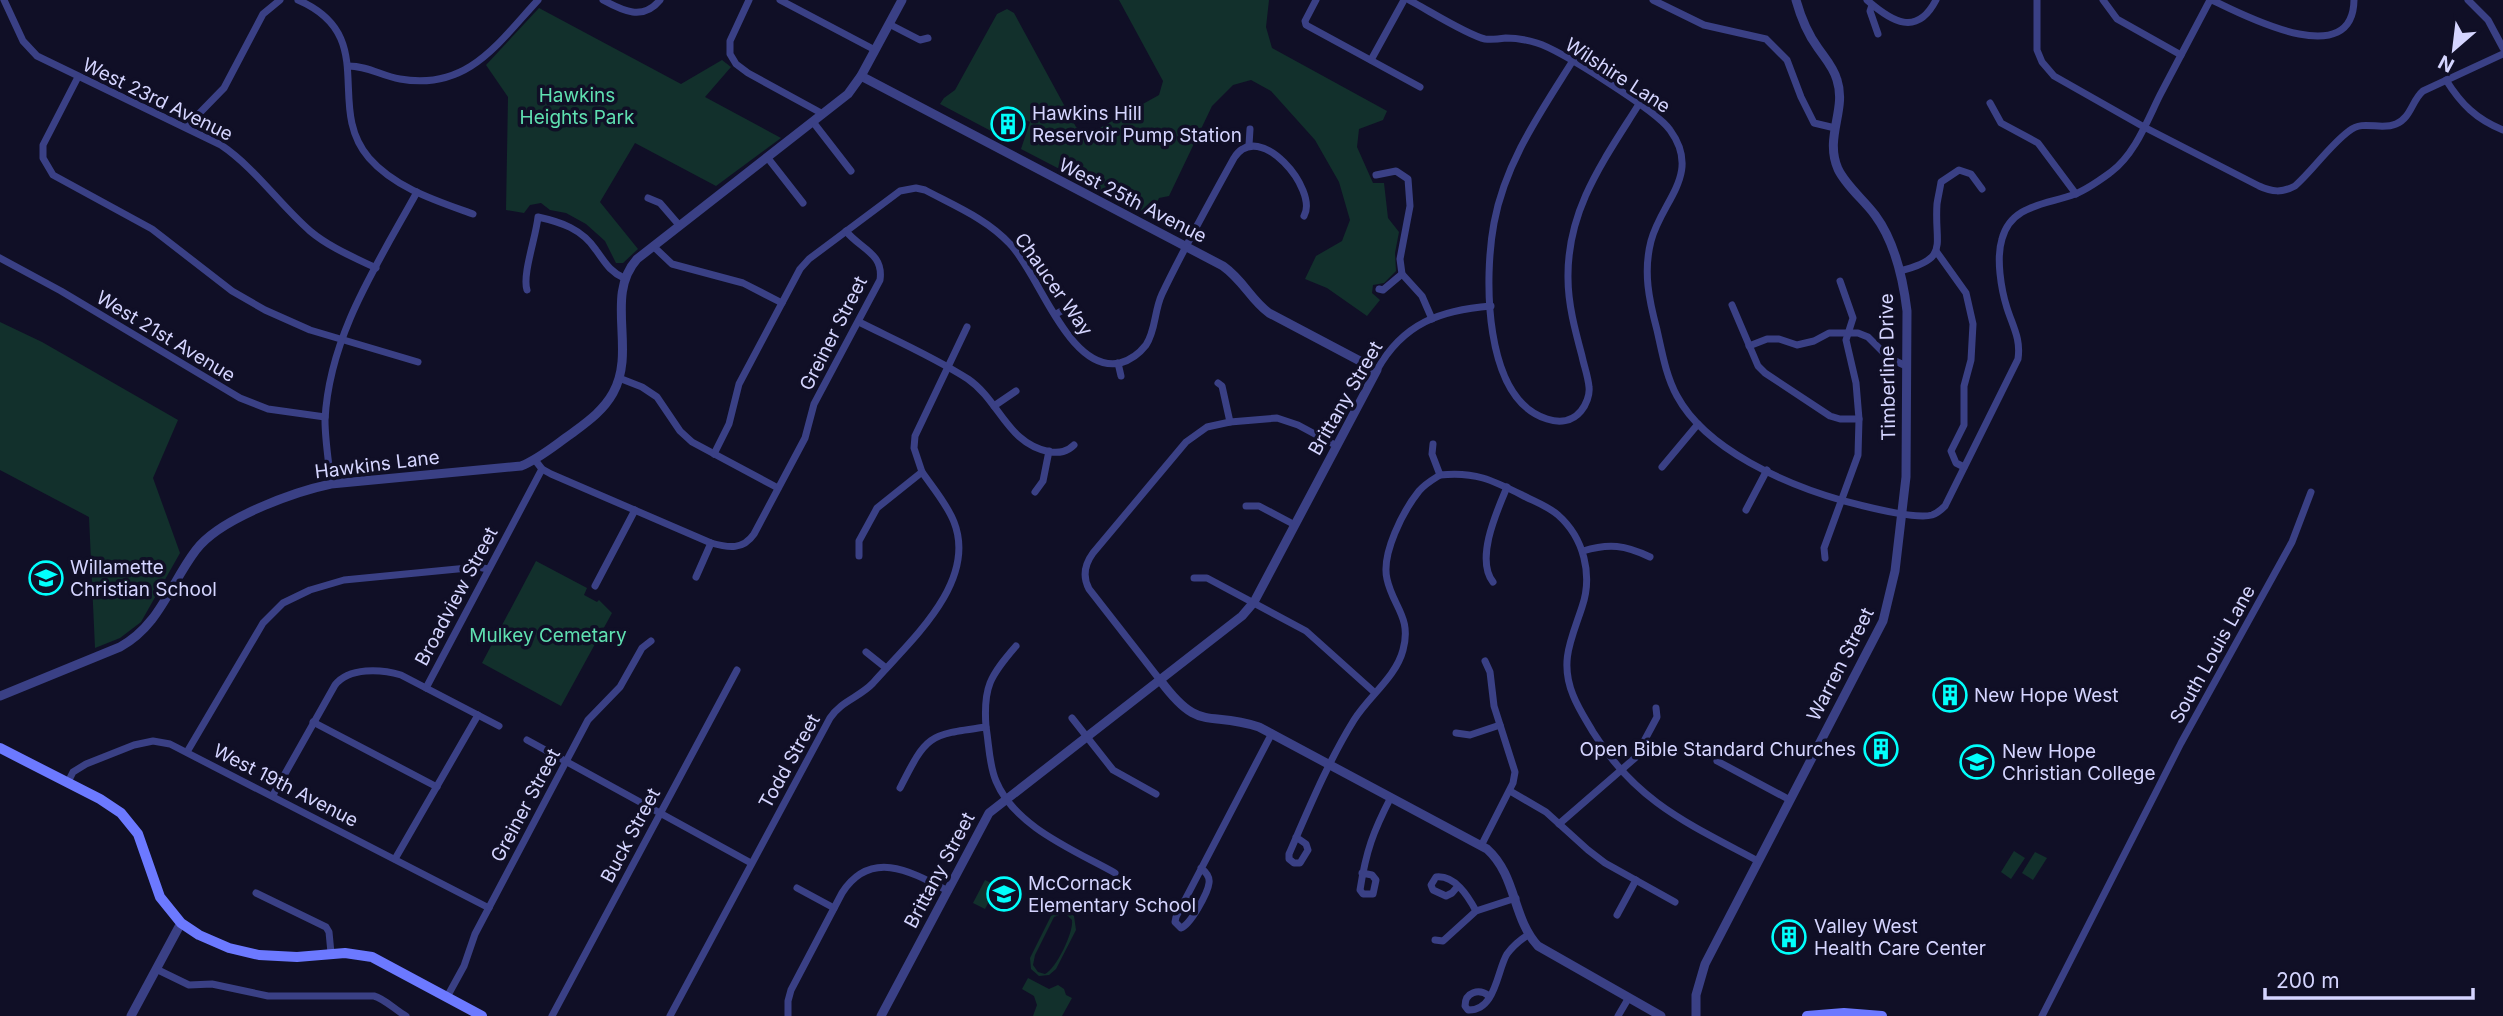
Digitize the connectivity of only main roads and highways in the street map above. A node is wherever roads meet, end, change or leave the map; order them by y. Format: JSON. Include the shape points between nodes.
{"nodes":[{"id":1,"x":0,"y":748,"type":"edge"},
{"id":2,"x":482,"y":1016,"type":"edge"},
{"id":3,"x":1807,"y":1016,"type":"edge"},
{"id":4,"x":1882,"y":1016,"type":"edge"}],
"edges":[{"from":1,"to":2,"type":"main road","via":[[111,806],[143,845],[160,897],[181,923],[215,943],[285,958],[331,953],[372,957]]},
{"from":3,"to":4,"type":"main road"}]}
